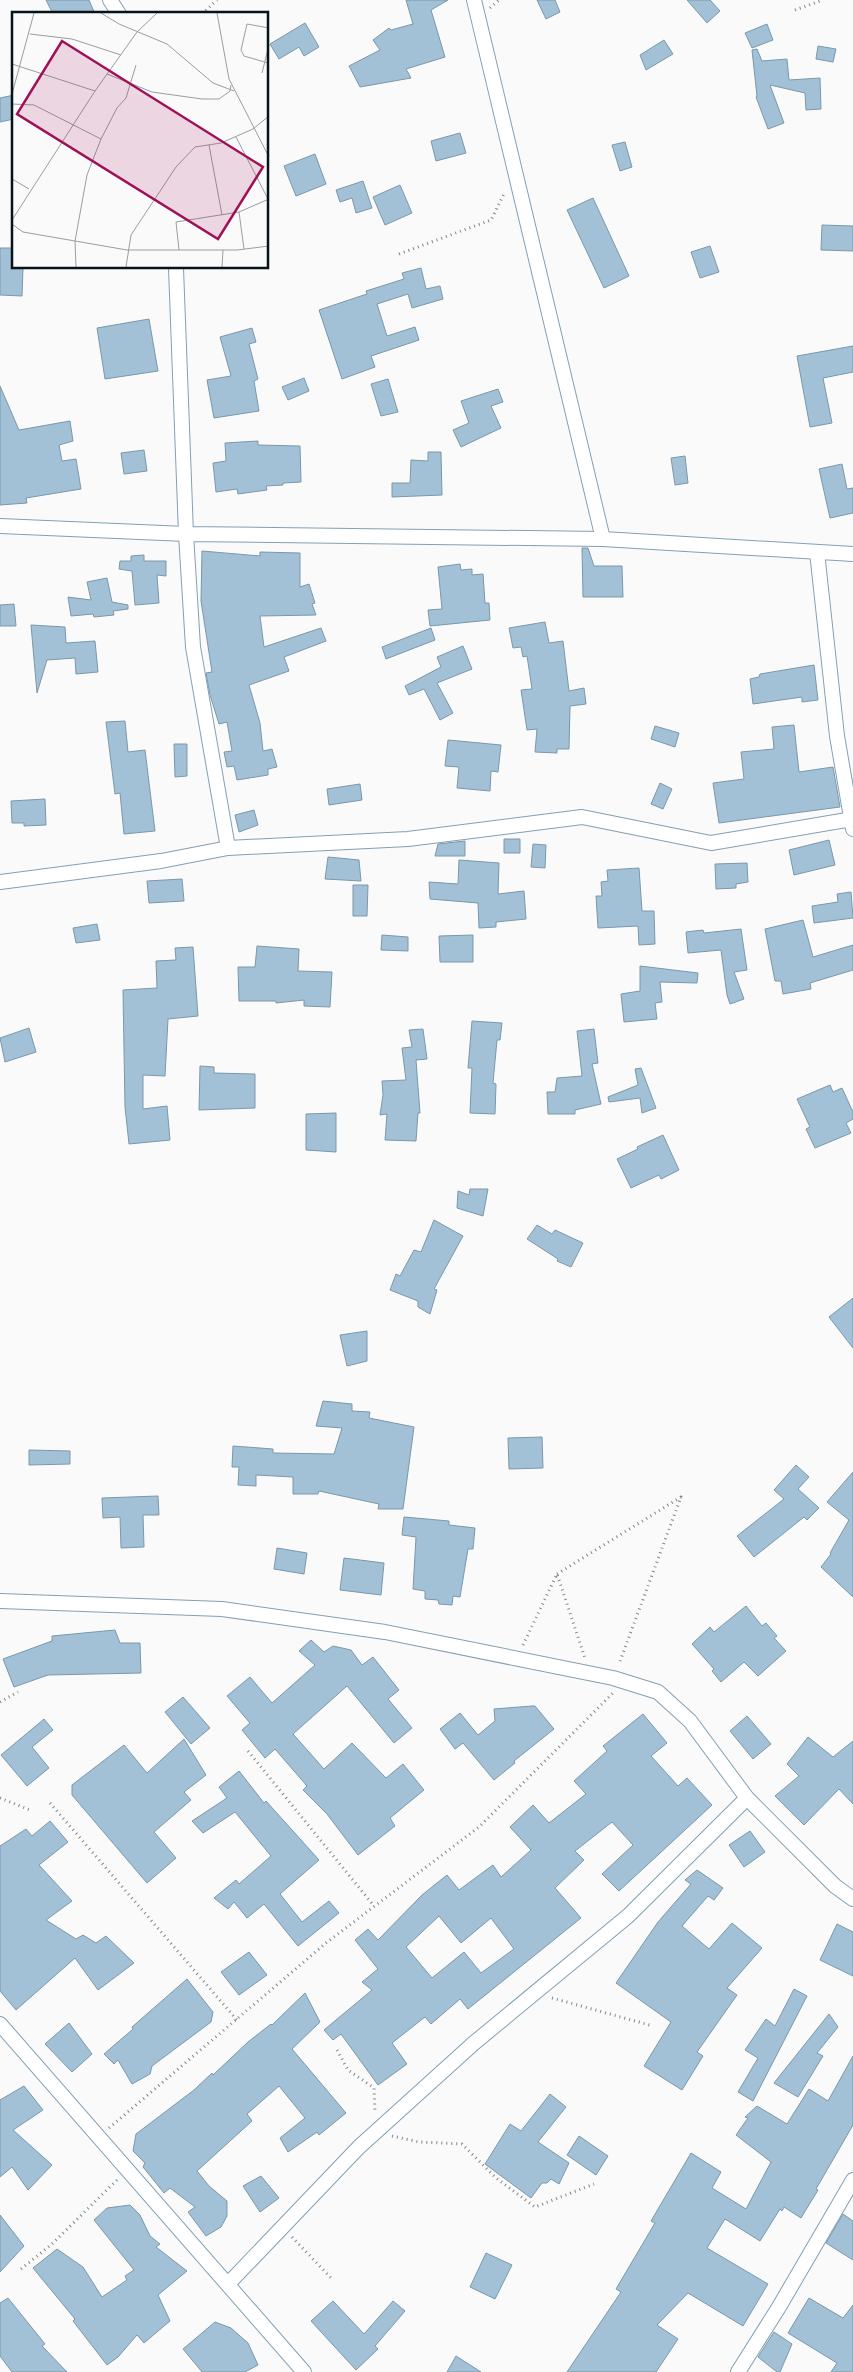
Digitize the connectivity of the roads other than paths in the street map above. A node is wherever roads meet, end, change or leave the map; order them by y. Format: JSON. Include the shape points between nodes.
{"nodes":[{"id":1,"x":110,"y":0,"type":"edge"},
{"id":2,"x":474,"y":0,"type":"edge"},
{"id":3,"x":118,"y":12,"type":"edge"},
{"id":4,"x":176,"y":269,"type":"edge"},
{"id":5,"x":0,"y":526,"type":"edge"},
{"id":6,"x":186,"y":534,"type":"junction"},
{"id":7,"x":604,"y":539,"type":"junction"},
{"id":8,"x":817,"y":552,"type":"junction"},
{"id":9,"x":853,"y":554,"type":"edge"},
{"id":10,"x":852,"y":822,"type":"edge"},
{"id":11,"x":228,"y":848,"type":"junction"},
{"id":12,"x":0,"y":882,"type":"edge"},
{"id":13,"x":0,"y":1601,"type":"edge"},
{"id":14,"x":747,"y":1798,"type":"junction"},
{"id":15,"x":853,"y":1899,"type":"edge"},
{"id":16,"x":0,"y":2024,"type":"edge"},
{"id":17,"x":853,"y":2180,"type":"edge"},
{"id":18,"x":228,"y":2284,"type":"junction"},
{"id":19,"x":304,"y":2372,"type":"edge"},
{"id":20,"x":738,"y":2372,"type":"edge"}],
"edges":[{"from":1,"to":3,"type":"street"},
{"from":2,"to":7,"type":"street"},
{"from":4,"to":6,"type":"street"},
{"from":5,"to":6,"type":"street"},
{"from":6,"to":7,"type":"street"},
{"from":6,"to":11,"type":"street","via":[[193,647]]},
{"from":7,"to":8,"type":"street"},
{"from":8,"to":9,"type":"street"},
{"from":8,"to":10,"type":"street","via":[[837,736]]},
{"from":10,"to":11,"type":"street","via":[[711,843],[582,817],[408,839]]},
{"from":11,"to":12,"type":"street","via":[[162,861]]},
{"from":13,"to":14,"type":"street","via":[[222,1609],[385,1632],[618,1680],[658,1692],[690,1721]]},
{"from":14,"to":15,"type":"street","via":[[835,1886]]},
{"from":14,"to":18,"type":"street","via":[[628,1916],[474,2043],[375,2133]]},
{"from":16,"to":18,"type":"street"},
{"from":17,"to":20,"type":"street"},
{"from":18,"to":19,"type":"street"}]}
